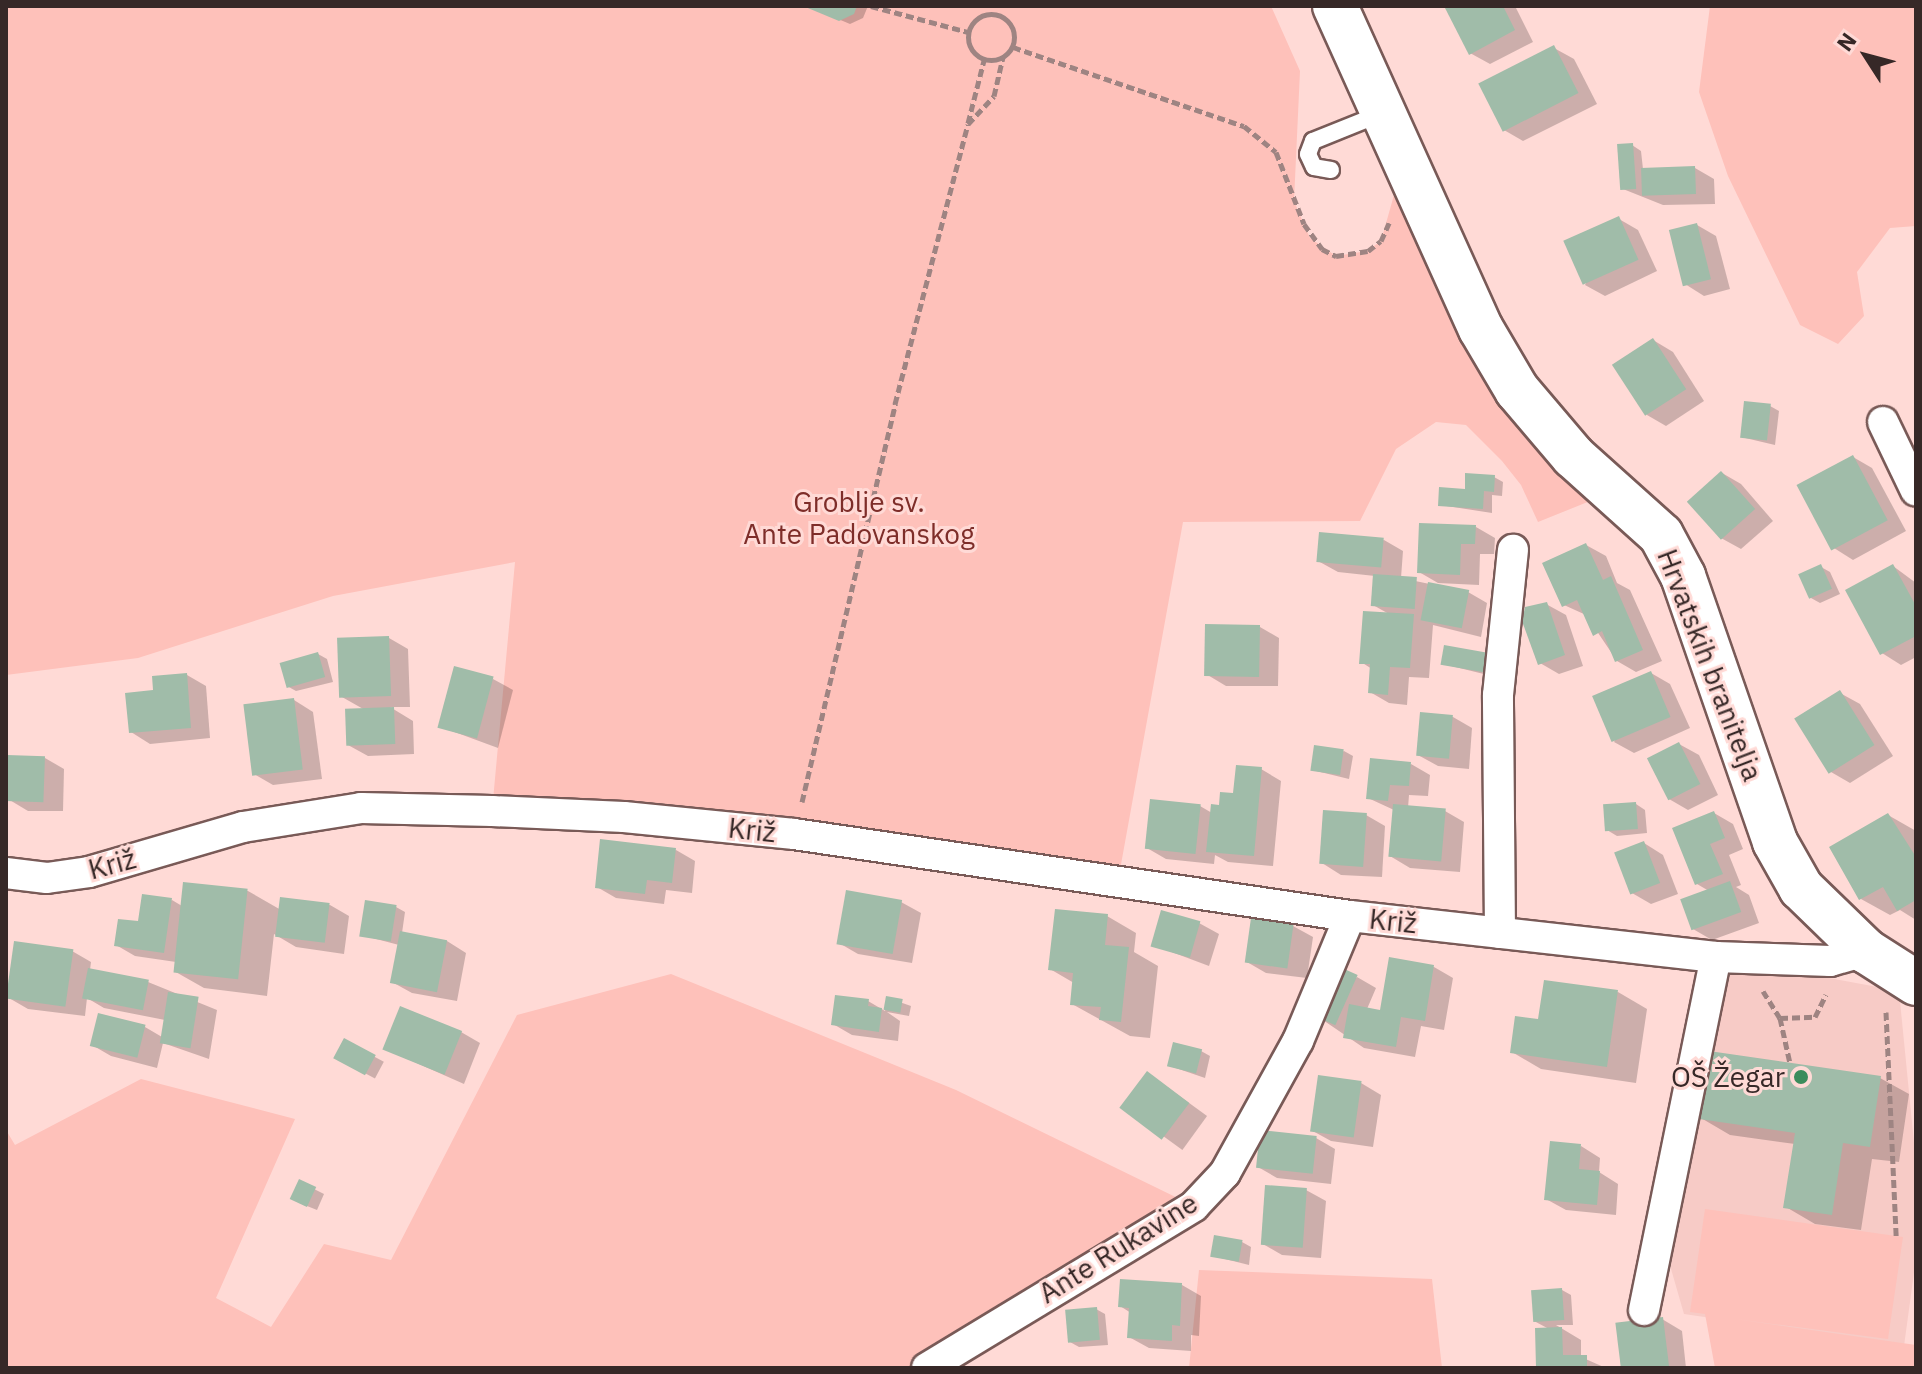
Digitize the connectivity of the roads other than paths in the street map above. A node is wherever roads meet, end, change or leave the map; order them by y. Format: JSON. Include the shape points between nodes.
{"nodes":[{"id":1,"x":1335,"y":6,"type":"edge"},
{"id":2,"x":1384,"y":112,"type":"junction"},
{"id":3,"x":1331,"y":170,"type":"dead end"},
{"id":4,"x":1883,"y":422,"type":"dead end"},
{"id":5,"x":1916,"y":491,"type":"edge"},
{"id":6,"x":1513,"y":550,"type":"dead end"},
{"id":7,"x":6,"y":873,"type":"edge"},
{"id":8,"x":1350,"y":916,"type":"junction"},
{"id":9,"x":1500,"y":933,"type":"junction"},
{"id":10,"x":1850,"y":957,"type":"junction"},
{"id":11,"x":1714,"y":971,"type":"junction"},
{"id":12,"x":1913,"y":982,"type":"edge"},
{"id":13,"x":1644,"y":1310,"type":"dead end"},
{"id":14,"x":927,"y":1368,"type":"edge"}],
"edges":[{"from":1,"to":2,"type":"street","name":"Hrvatskih branitelja"},
{"from":2,"to":3,"type":"lane","via":[[1313,141],[1308,154],[1314,167]]},
{"from":2,"to":10,"type":"street","name":"Hrvatskih branitelja","via":[[1481,329],[1517,390],[1573,456],[1661,535],[1683,576],[1775,842]]},
{"from":4,"to":5,"type":"street"},
{"from":6,"to":9,"type":"street","via":[[1498,695]]},
{"from":7,"to":8,"type":"street","name":"Križ","via":[[47,878],[89,872],[243,827],[361,808],[624,817],[794,834]]},
{"from":8,"to":9,"type":"street","name":"Križ"},
{"from":8,"to":14,"type":"street","name":"Ante Rukavine","via":[[1298,1041],[1225,1173],[1194,1206]]},
{"from":9,"to":11,"type":"street","name":"Križ"},
{"from":10,"to":11,"type":"street","name":"Križ"},
{"from":10,"to":12,"type":"street","name":"Hrvatskih branitelja"},
{"from":11,"to":13,"type":"street"}]}
